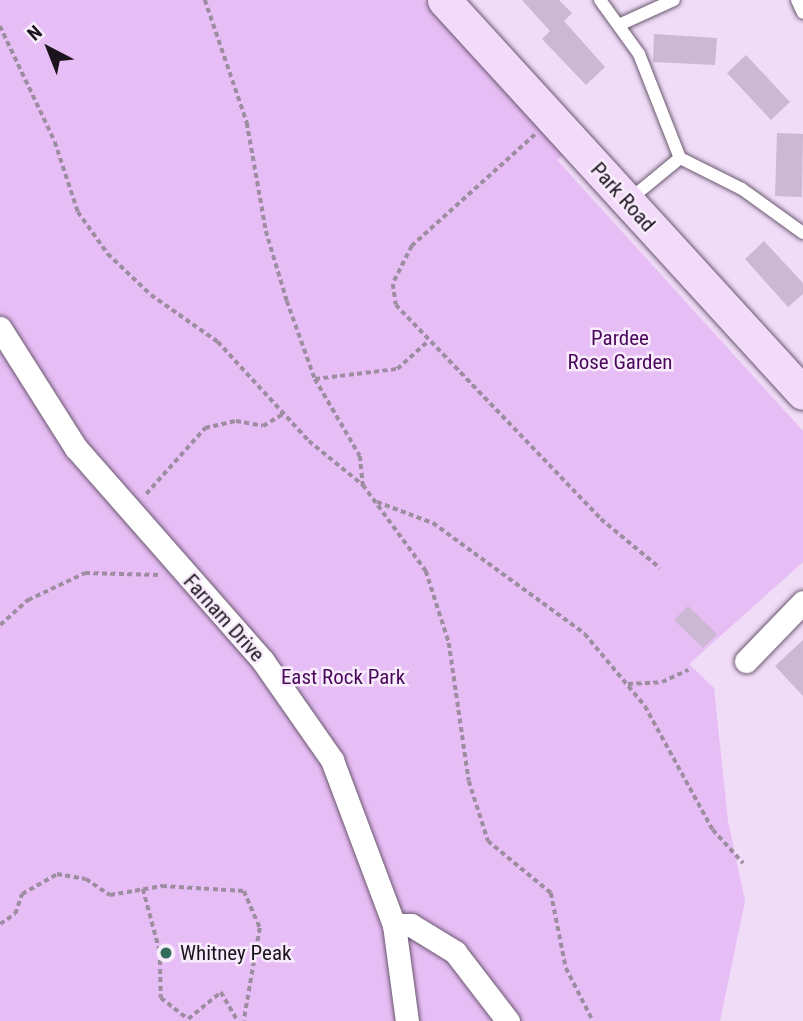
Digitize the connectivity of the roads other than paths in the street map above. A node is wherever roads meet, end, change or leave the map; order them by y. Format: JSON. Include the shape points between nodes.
{"nodes":[{"id":1,"x":444,"y":0,"type":"edge"},
{"id":2,"x":600,"y":0,"type":"edge"},
{"id":3,"x":674,"y":0,"type":"edge"},
{"id":4,"x":797,"y":0,"type":"edge"},
{"id":5,"x":803,"y":13,"type":"edge"},
{"id":6,"x":621,"y":24,"type":"junction"},
{"id":7,"x":680,"y":158,"type":"junction"},
{"id":8,"x":628,"y":202,"type":"junction"},
{"id":9,"x":803,"y":233,"type":"edge"},
{"id":10,"x":0,"y":328,"type":"edge"},
{"id":11,"x":803,"y":393,"type":"edge"},
{"id":12,"x":803,"y":602,"type":"edge"},
{"id":13,"x":746,"y":662,"type":"dead end"},
{"id":14,"x":394,"y":925,"type":"junction"},
{"id":15,"x":407,"y":1021,"type":"edge"},
{"id":16,"x":508,"y":1021,"type":"edge"}],
"edges":[{"from":1,"to":8,"type":"main road","name":"Park Road"},
{"from":2,"to":6,"type":"lane"},
{"from":3,"to":6,"type":"lane"},
{"from":4,"to":5,"type":"lane"},
{"from":6,"to":7,"type":"lane"},
{"from":7,"to":8,"type":"lane"},
{"from":7,"to":9,"type":"lane","via":[[742,189]]},
{"from":8,"to":11,"type":"main road","name":"Park Road"},
{"from":10,"to":14,"type":"street","name":"Farnam Drive","via":[[38,397],[132,517],[263,661],[332,760]]},
{"from":12,"to":13,"type":"street"},
{"from":14,"to":15,"type":"street","name":"Farnam Drive"},
{"from":14,"to":16,"type":"street","via":[[411,925],[455,952]]}]}
